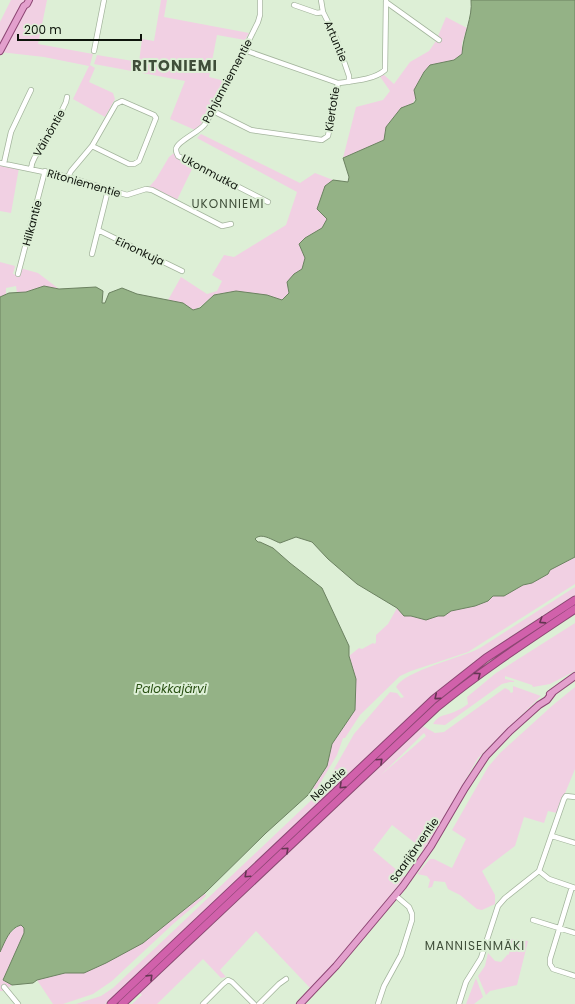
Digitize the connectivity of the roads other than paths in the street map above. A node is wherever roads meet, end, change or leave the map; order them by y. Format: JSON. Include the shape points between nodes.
{"nodes":[{"id":1,"x":29,"y":0,"type":"edge"},
{"id":2,"x":104,"y":0,"type":"edge"},
{"id":3,"x":260,"y":0,"type":"edge"},
{"id":4,"x":320,"y":0,"type":"edge"},
{"id":5,"x":386,"y":1,"type":"edge"},
{"id":6,"x":24,"y":3,"type":"edge"},
{"id":7,"x":294,"y":5,"type":"dead end"},
{"id":8,"x":323,"y":12,"type":"junction"},
{"id":9,"x":439,"y":40,"type":"dead end"},
{"id":10,"x":244,"y":50,"type":"junction"},
{"id":11,"x":0,"y":51,"type":"edge"},
{"id":12,"x":94,"y":51,"type":"dead end"},
{"id":13,"x":349,"y":82,"type":"junction"},
{"id":14,"x":338,"y":83,"type":"junction"},
{"id":15,"x":31,"y":90,"type":"dead end"},
{"id":16,"x":67,"y":97,"type":"dead end"},
{"id":17,"x":213,"y":111,"type":"junction"},
{"id":18,"x":92,"y":146,"type":"junction"},
{"id":19,"x":176,"y":150,"type":"joint"},
{"id":20,"x":2,"y":163,"type":"edge"},
{"id":21,"x":30,"y":169,"type":"junction"},
{"id":22,"x":45,"y":171,"type":"junction"},
{"id":23,"x":68,"y":177,"type":"junction"},
{"id":24,"x":108,"y":190,"type":"junction"},
{"id":25,"x":268,"y":202,"type":"dead end"},
{"id":26,"x":231,"y":224,"type":"dead end"},
{"id":27,"x":98,"y":230,"type":"junction"},
{"id":28,"x":92,"y":254,"type":"dead end"},
{"id":29,"x":182,"y":271,"type":"dead end"},
{"id":30,"x":18,"y":274,"type":"dead end"},
{"id":31,"x":575,"y":600,"type":"edge"},
{"id":32,"x":575,"y":609,"type":"edge"},
{"id":33,"x":575,"y":676,"type":"edge"},
{"id":34,"x":575,"y":797,"type":"edge"},
{"id":35,"x":552,"y":836,"type":"junction"},
{"id":36,"x":575,"y":843,"type":"edge"},
{"id":37,"x":539,"y":871,"type":"junction"},
{"id":38,"x":574,"y":888,"type":"edge"},
{"id":39,"x":395,"y":896,"type":"junction"},
{"id":40,"x":533,"y":920,"type":"dead end"},
{"id":41,"x":560,"y":928,"type":"junction"},
{"id":42,"x":575,"y":933,"type":"edge"},
{"id":43,"x":575,"y":976,"type":"edge"},
{"id":44,"x":286,"y":980,"type":"dead end"},
{"id":45,"x":4,"y":987,"type":"dead end"},
{"id":46,"x":18,"y":1004,"type":"edge"},
{"id":47,"x":111,"y":1004,"type":"edge"},
{"id":48,"x":122,"y":1004,"type":"edge"},
{"id":49,"x":203,"y":1004,"type":"edge"},
{"id":50,"x":254,"y":1004,"type":"edge"},
{"id":51,"x":259,"y":1004,"type":"edge"},
{"id":52,"x":300,"y":1004,"type":"edge"},
{"id":53,"x":378,"y":1004,"type":"edge"},
{"id":54,"x":459,"y":1004,"type":"edge"}],
"edges":[{"from":1,"to":6,"type":"main road","via":[[27,4]]},
{"from":2,"to":12,"type":"street"},
{"from":3,"to":10,"type":"street","name":"Pohjanniementie","via":[[258,22]]},
{"from":4,"to":8,"type":"street","name":"Artuntie"},
{"from":5,"to":9,"type":"street"},
{"from":5,"to":13,"type":"street","via":[[385,70],[379,75]]},
{"from":6,"to":11,"type":"main road"},
{"from":7,"to":8,"type":"street","via":[[316,13]]},
{"from":8,"to":13,"type":"street","name":"Artuntie","via":[[336,38],[350,76]]},
{"from":10,"to":14,"type":"street","name":"Kiertotie"},
{"from":10,"to":17,"type":"street","name":"Pohjanniementie"},
{"from":13,"to":14,"type":"street"},
{"from":14,"to":17,"type":"street","name":"Kiertotie","via":[[328,136],[322,140],[251,130]]},
{"from":15,"to":20,"type":"street","via":[[11,132]]},
{"from":16,"to":21,"type":"street","name":"Väinöntie"},
{"from":17,"to":19,"type":"street","name":"Pohjanniementie","via":[[204,126],[177,145]]},
{"from":18,"to":18,"type":"street","via":[[119,102],[156,118],[139,161],[134,164]]},
{"from":18,"to":23,"type":"street"},
{"from":19,"to":25,"type":"street","name":"Ukonmutka","via":[[178,156]]},
{"from":20,"to":21,"type":"street","name":"Ritoniementie"},
{"from":21,"to":22,"type":"street","name":"Ritoniementie"},
{"from":22,"to":23,"type":"street","name":"Ritoniementie"},
{"from":22,"to":30,"type":"street","name":"Hilkantie"},
{"from":23,"to":24,"type":"street","name":"Ritoniementie"},
{"from":24,"to":26,"type":"street","name":"Ritoniementie","via":[[127,195],[146,189],[152,190],[222,226]]},
{"from":24,"to":27,"type":"street"},
{"from":27,"to":28,"type":"street"},
{"from":27,"to":29,"type":"street","name":"Einonkuja"},
{"from":31,"to":47,"type":"highway","name":"Nelostie","one_way":true,"via":[[486,658],[434,699]]},
{"from":48,"to":32,"type":"highway","name":"Nelostie","one_way":true,"via":[[437,707],[495,662]]},
{"from":33,"to":39,"type":"main road","name":"Saarijärventie","via":[[497,743],[479,765],[432,846]]},
{"from":34,"to":35,"type":"street","via":[[566,796],[564,799]]},
{"from":35,"to":36,"type":"street"},
{"from":35,"to":37,"type":"street"},
{"from":37,"to":38,"type":"street","via":[[549,879]]},
{"from":37,"to":54,"type":"street","via":[[498,906],[481,958],[466,982]]},
{"from":38,"to":41,"type":"street"},
{"from":39,"to":52,"type":"main road","name":"Saarijärventie"},
{"from":39,"to":53,"type":"street","via":[[409,907],[412,920],[401,955],[384,986]]},
{"from":40,"to":41,"type":"street"},
{"from":41,"to":42,"type":"street"},
{"from":41,"to":43,"type":"street","via":[[550,964],[553,969]]},
{"from":44,"to":51,"type":"street"},
{"from":45,"to":46,"type":"street"},
{"from":49,"to":50,"type":"street","via":[[228,980]]}]}
